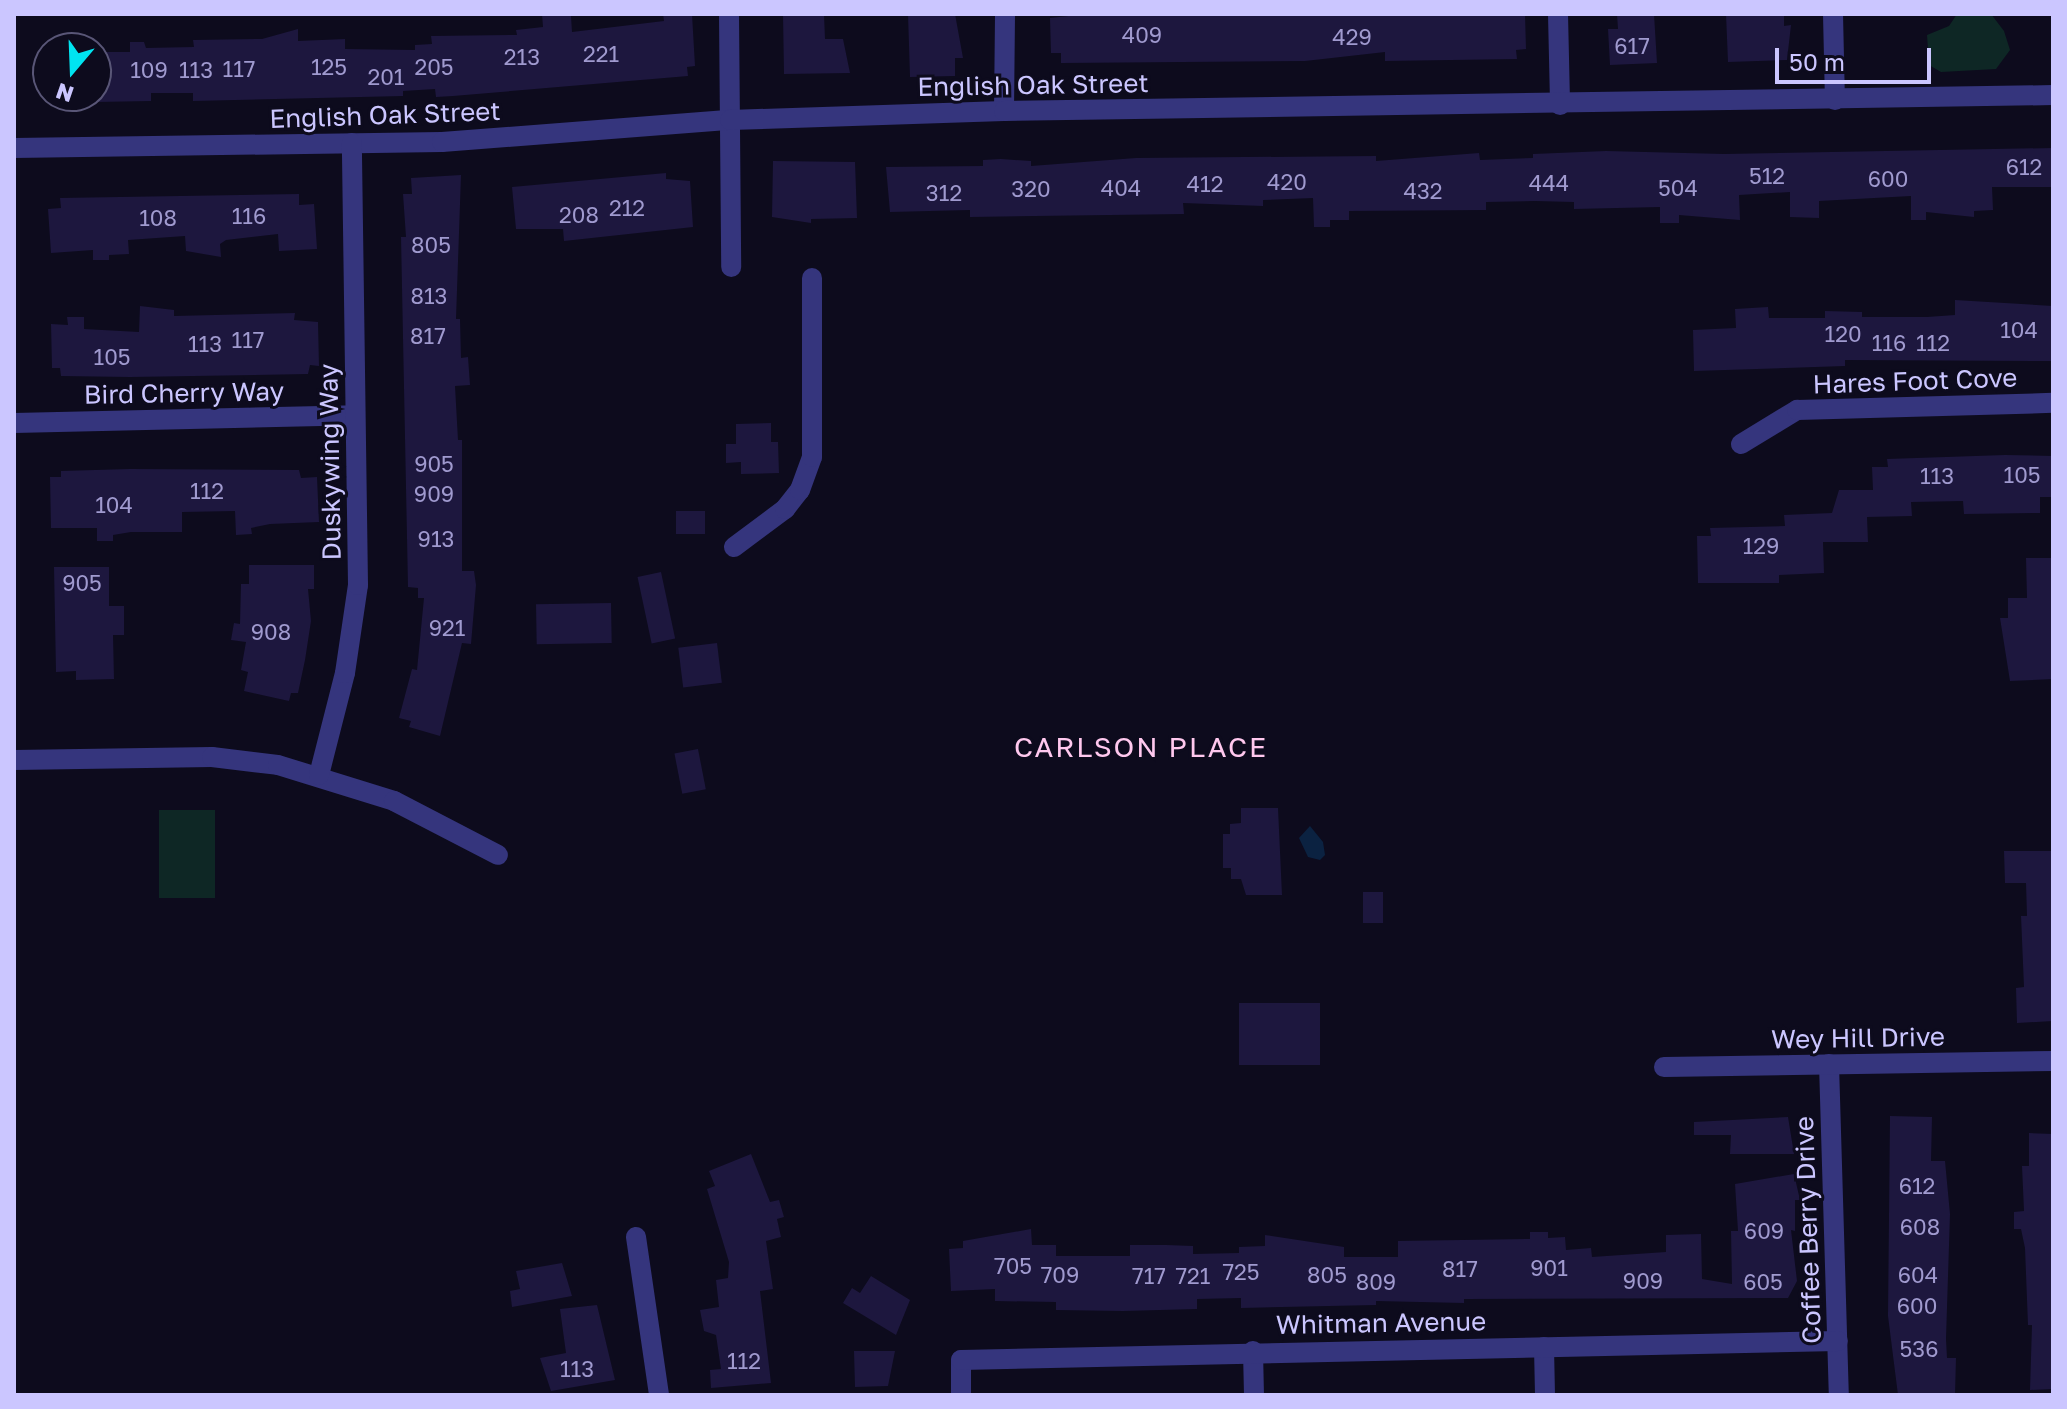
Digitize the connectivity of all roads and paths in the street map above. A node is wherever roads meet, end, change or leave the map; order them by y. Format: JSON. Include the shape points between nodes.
{"nodes":[{"id":1,"x":729,"y":14,"type":"edge"},
{"id":2,"x":1005,"y":14,"type":"edge"},
{"id":3,"x":1558,"y":14,"type":"edge"},
{"id":4,"x":1833,"y":14,"type":"edge"},
{"id":5,"x":2053,"y":95,"type":"edge"},
{"id":6,"x":1835,"y":100,"type":"junction"},
{"id":7,"x":1560,"y":105,"type":"junction"},
{"id":8,"x":1004,"y":111,"type":"junction"},
{"id":9,"x":730,"y":120,"type":"junction"},
{"id":10,"x":352,"y":143,"type":"junction"},
{"id":11,"x":14,"y":148,"type":"edge"},
{"id":12,"x":731,"y":267,"type":"dead end"},
{"id":13,"x":812,"y":278,"type":"dead end"},
{"id":14,"x":2053,"y":403,"type":"edge"},
{"id":15,"x":355,"y":415,"type":"junction"},
{"id":16,"x":14,"y":423,"type":"edge"},
{"id":17,"x":1741,"y":444,"type":"dead end"},
{"id":18,"x":734,"y":547,"type":"dead end"},
{"id":19,"x":14,"y":760,"type":"edge"},
{"id":20,"x":319,"y":775,"type":"junction"},
{"id":21,"x":498,"y":855,"type":"dead end"},
{"id":22,"x":2053,"y":1061,"type":"edge"},
{"id":23,"x":1829,"y":1064,"type":"junction"},
{"id":24,"x":1664,"y":1067,"type":"dead end"},
{"id":25,"x":636,"y":1237,"type":"dead end"},
{"id":26,"x":1838,"y":1341,"type":"junction"},
{"id":27,"x":1544,"y":1347,"type":"junction"},
{"id":28,"x":1253,"y":1351,"type":"junction"},
{"id":29,"x":659,"y":1395,"type":"edge"},
{"id":30,"x":961,"y":1395,"type":"edge"},
{"id":31,"x":1254,"y":1395,"type":"edge"},
{"id":32,"x":1545,"y":1395,"type":"edge"},
{"id":33,"x":1839,"y":1395,"type":"edge"}],
"edges":[{"from":1,"to":9,"type":"street"},
{"from":2,"to":8,"type":"street"},
{"from":3,"to":7,"type":"street"},
{"from":4,"to":6,"type":"street"},
{"from":5,"to":6,"type":"street","name":"English Oak Street"},
{"from":6,"to":7,"type":"street","name":"English Oak Street"},
{"from":7,"to":8,"type":"street","name":"English Oak Street"},
{"from":8,"to":9,"type":"street","name":"English Oak Street"},
{"from":9,"to":10,"type":"street","name":"English Oak Street","via":[[442,142]]},
{"from":9,"to":12,"type":"street"},
{"from":10,"to":11,"type":"street","name":"English Oak Street"},
{"from":10,"to":15,"type":"street","name":"Duskywing Way"},
{"from":13,"to":18,"type":"street","via":[[812,457],[800,490],[785,509]]},
{"from":14,"to":17,"type":"street","name":"Hares Foot Cove","via":[[1797,410]]},
{"from":15,"to":16,"type":"street","name":"Bird Cherry Way"},
{"from":15,"to":20,"type":"street","name":"Duskywing Way","via":[[356,599],[345,673]]},
{"from":19,"to":20,"type":"street","via":[[212,757]]},
{"from":20,"to":21,"type":"street","via":[[394,801]]},
{"from":22,"to":23,"type":"street","name":"Wey Hill Drive"},
{"from":23,"to":24,"type":"street","name":"Wey Hill Drive"},
{"from":23,"to":26,"type":"street","name":"Coffee Berry Drive"},
{"from":25,"to":29,"type":"street"},
{"from":26,"to":27,"type":"street","name":"Whitman Avenue"},
{"from":26,"to":33,"type":"street","name":"Coffee Berry Drive"},
{"from":27,"to":28,"type":"street","name":"Whitman Avenue"},
{"from":27,"to":32,"type":"street"},
{"from":28,"to":30,"type":"street","name":"Whitman Avenue","via":[[961,1360]]},
{"from":28,"to":31,"type":"street"}]}
